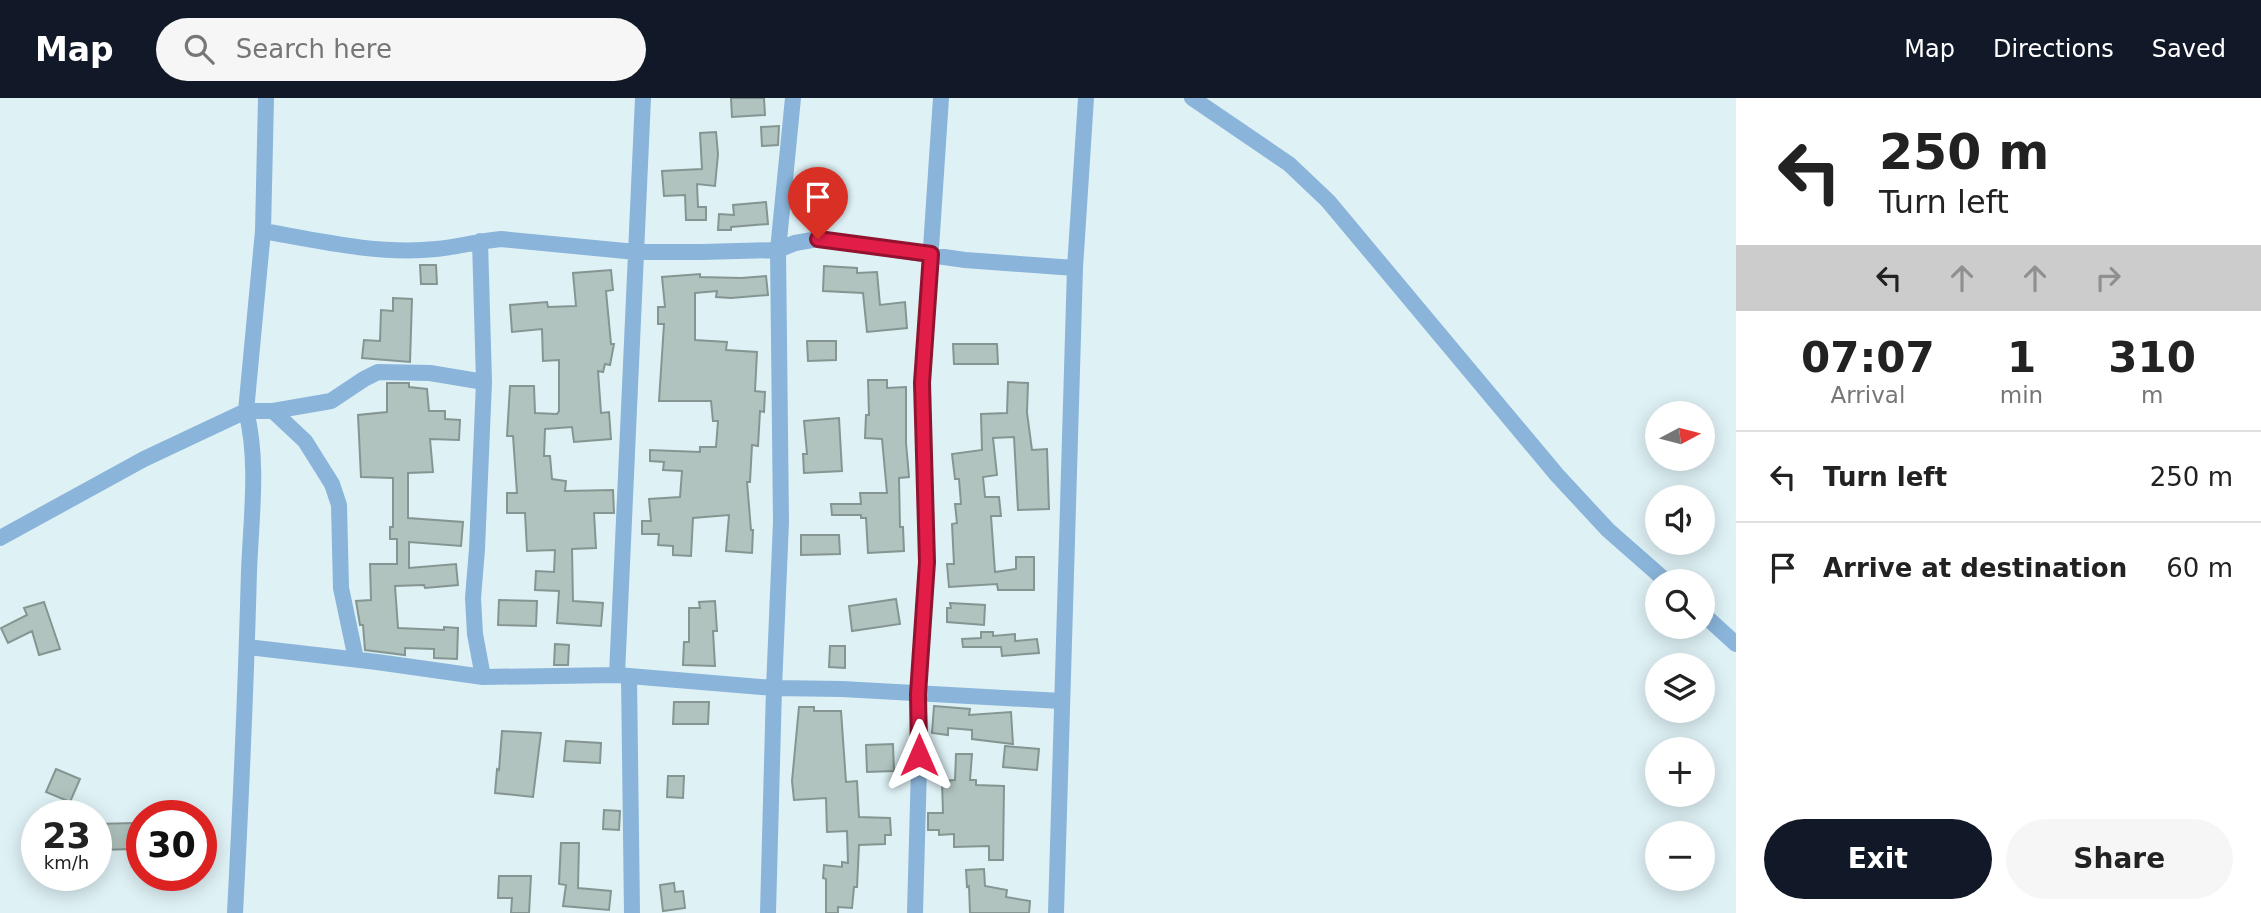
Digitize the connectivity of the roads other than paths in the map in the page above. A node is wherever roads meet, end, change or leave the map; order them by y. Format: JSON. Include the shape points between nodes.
{"nodes":[{"id":1,"x":266,"y":98,"type":"edge"},
{"id":2,"x":643,"y":98,"type":"edge"},
{"id":3,"x":793,"y":98,"type":"edge"},
{"id":4,"x":941,"y":98,"type":"edge"},
{"id":5,"x":1086,"y":98,"type":"edge"},
{"id":6,"x":1192,"y":98,"type":"edge"},
{"id":7,"x":263,"y":231,"type":"junction"},
{"id":8,"x":501,"y":239,"type":"junction"},
{"id":9,"x":480,"y":240,"type":"junction"},
{"id":10,"x":778,"y":250,"type":"junction"},
{"id":11,"x":636,"y":252,"type":"junction"},
{"id":12,"x":931,"y":254,"type":"junction"},
{"id":13,"x":482,"y":267,"type":"junction"},
{"id":14,"x":1075,"y":268,"type":"junction"},
{"id":15,"x":484,"y":382,"type":"junction"},
{"id":16,"x":246,"y":411,"type":"junction"},
{"id":17,"x":272,"y":411,"type":"junction"},
{"id":18,"x":0,"y":538,"type":"edge"},
{"id":19,"x":1652,"y":569,"type":"edge"},
{"id":20,"x":1715,"y":625,"type":"edge"},
{"id":21,"x":1736,"y":644,"type":"edge"},
{"id":22,"x":247,"y":647,"type":"junction"},
{"id":23,"x":356,"y":659,"type":"junction"},
{"id":24,"x":623,"y":676,"type":"junction"},
{"id":25,"x":483,"y":677,"type":"junction"},
{"id":26,"x":774,"y":688,"type":"junction"},
{"id":27,"x":918,"y":694,"type":"junction"},
{"id":28,"x":1061,"y":701,"type":"junction"},
{"id":29,"x":235,"y":913,"type":"edge"},
{"id":30,"x":632,"y":913,"type":"edge"},
{"id":31,"x":768,"y":913,"type":"edge"},
{"id":32,"x":915,"y":913,"type":"edge"},
{"id":33,"x":1056,"y":913,"type":"edge"}],
"edges":[{"from":1,"to":7,"type":"street"},
{"from":2,"to":11,"type":"street"},
{"from":3,"to":10,"type":"street"},
{"from":4,"to":12,"type":"street"},
{"from":5,"to":14,"type":"street"},
{"from":6,"to":19,"type":"street","via":[[1289,164],[1328,201],[1556,475]]},
{"from":7,"to":9,"type":"street","via":[[403,249],[437,249]]},
{"from":7,"to":16,"type":"street"},
{"from":8,"to":9,"type":"street"},
{"from":8,"to":11,"type":"street"},
{"from":8,"to":13,"type":"street"},
{"from":9,"to":13,"type":"street"},
{"from":10,"to":11,"type":"street"},
{"from":10,"to":12,"type":"street","via":[[818,239]]},
{"from":10,"to":26,"type":"street","via":[[781,522]]},
{"from":11,"to":24,"type":"street"},
{"from":12,"to":14,"type":"street"},
{"from":12,"to":27,"type":"street","via":[[921,416],[927,562]]},
{"from":13,"to":15,"type":"street"},
{"from":14,"to":28,"type":"street"},
{"from":15,"to":17,"type":"street","via":[[430,373],[378,372],[331,401]]},
{"from":15,"to":25,"type":"street","via":[[473,598]]},
{"from":16,"to":17,"type":"street"},
{"from":16,"to":18,"type":"street","via":[[144,459]]},
{"from":16,"to":22,"type":"street","via":[[252,433]]},
{"from":17,"to":23,"type":"street","via":[[305,441],[323,467],[339,505],[341,587]]},
{"from":20,"to":21,"type":"street"},
{"from":22,"to":23,"type":"street"},
{"from":22,"to":29,"type":"street"},
{"from":23,"to":25,"type":"street"},
{"from":24,"to":25,"type":"street"},
{"from":24,"to":26,"type":"street"},
{"from":24,"to":30,"type":"street"},
{"from":26,"to":27,"type":"street"},
{"from":26,"to":31,"type":"street"},
{"from":27,"to":28,"type":"street"},
{"from":27,"to":32,"type":"street"},
{"from":28,"to":33,"type":"street"}]}
